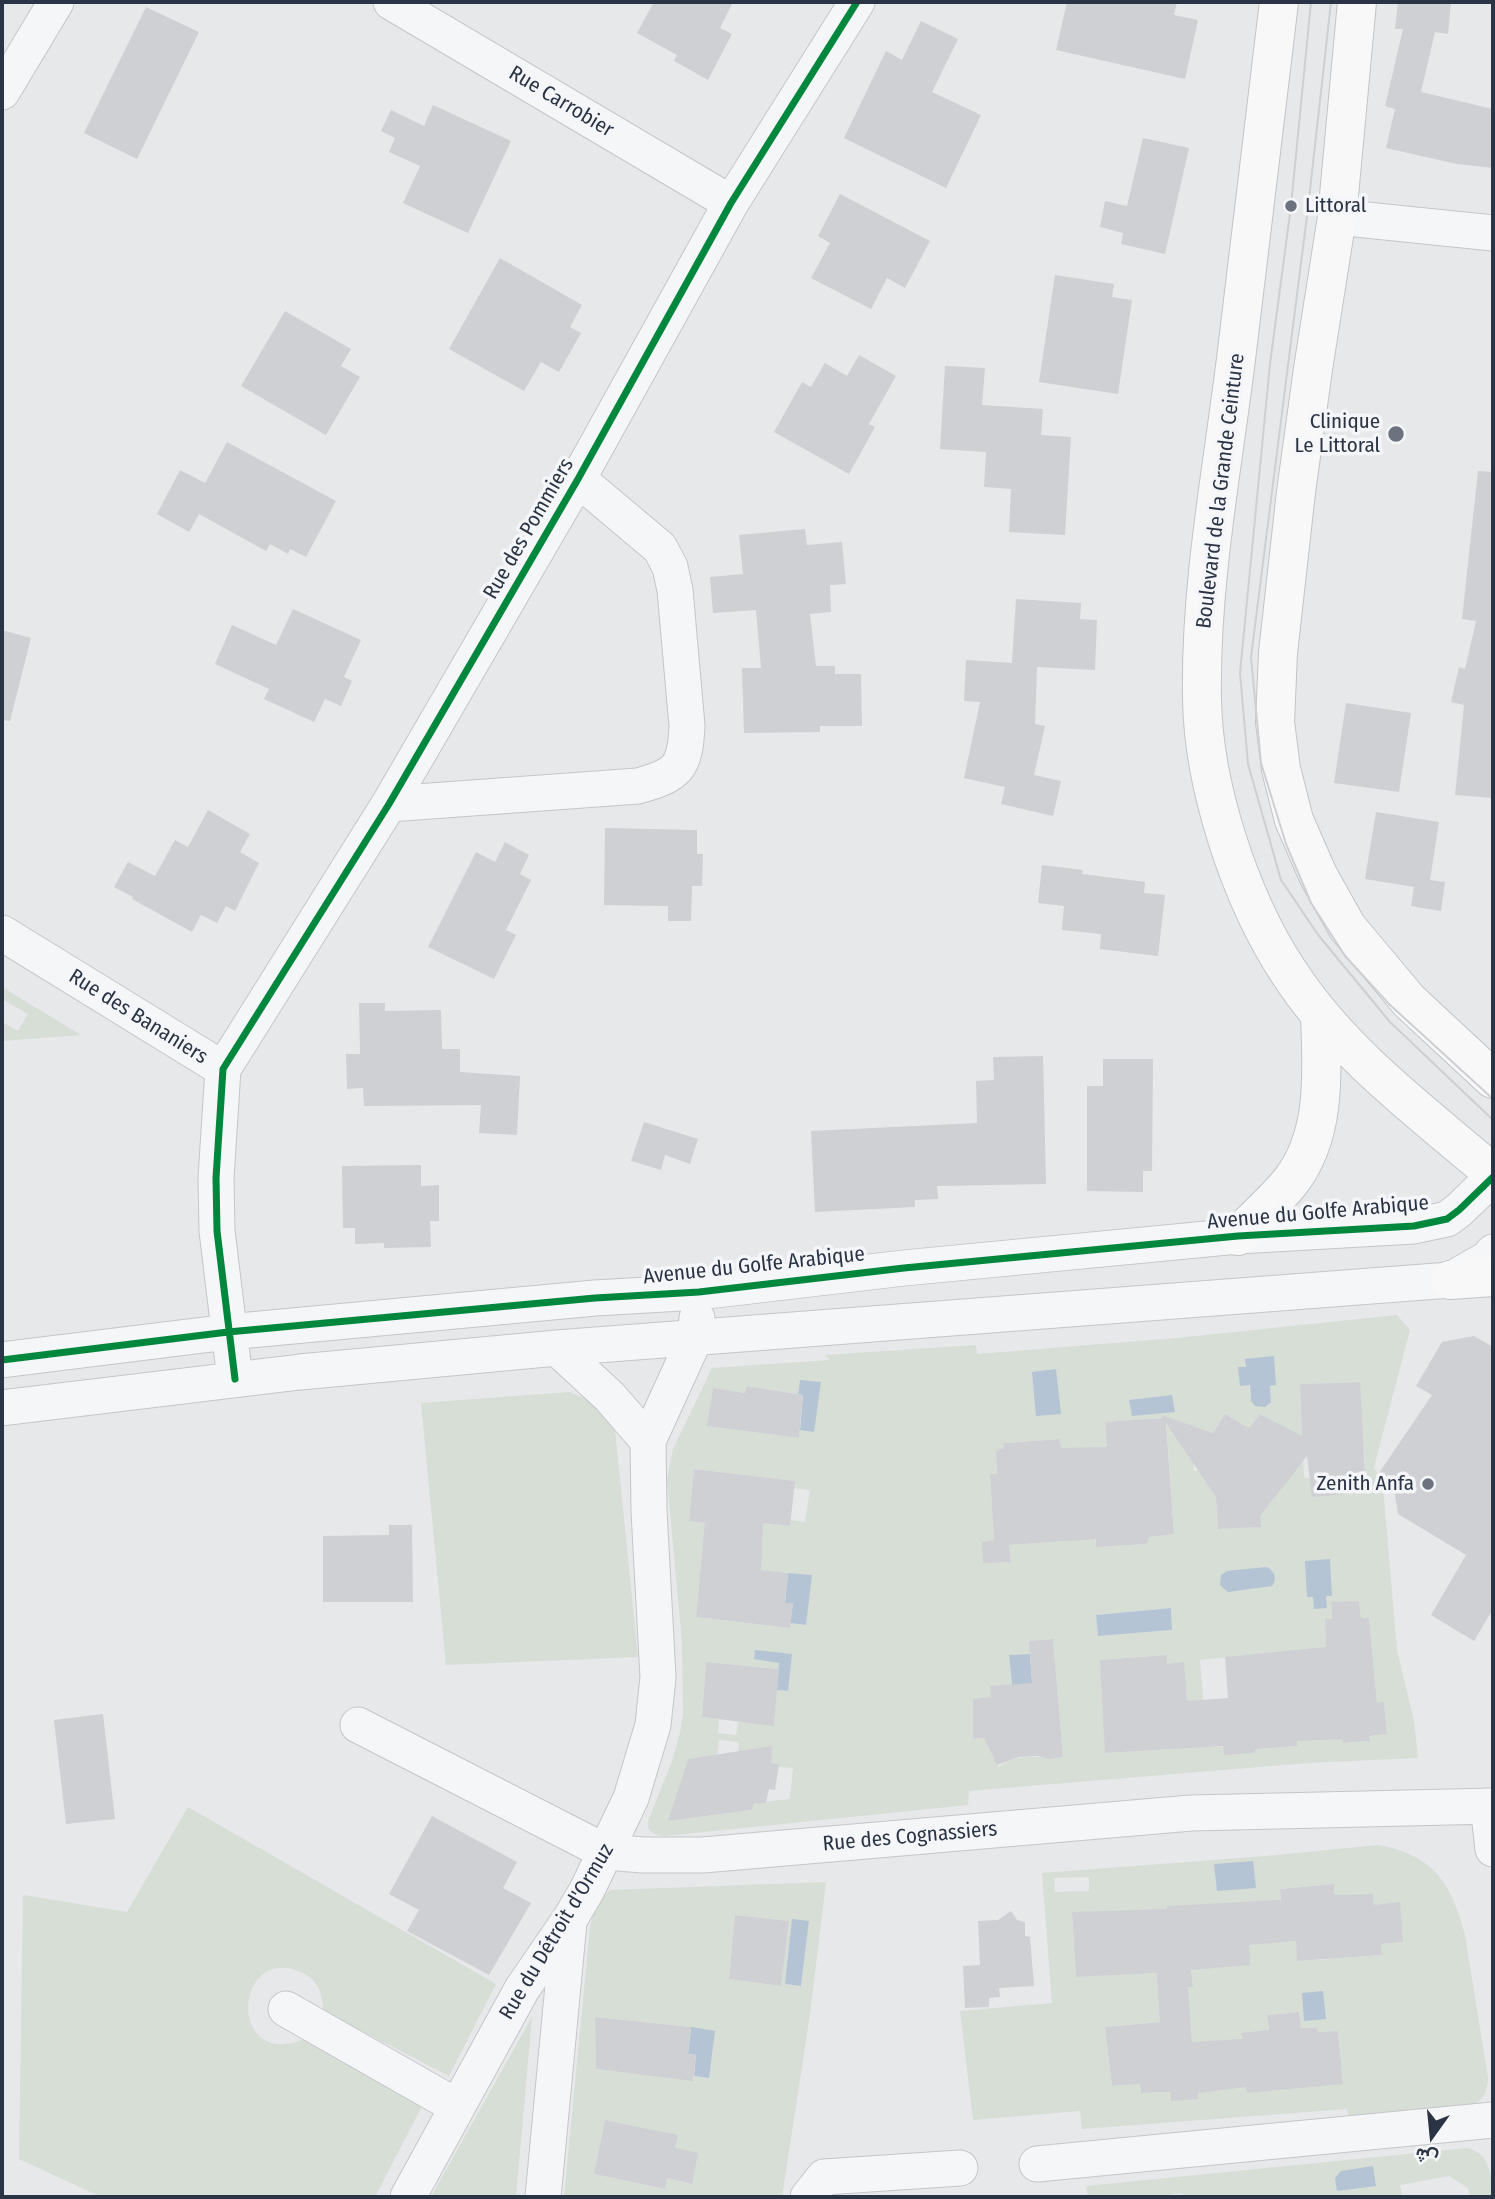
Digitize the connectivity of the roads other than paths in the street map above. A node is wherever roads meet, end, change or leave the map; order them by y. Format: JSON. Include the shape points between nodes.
{"nodes":[{"id":1,"x":56,"y":2,"type":"edge"},
{"id":2,"x":391,"y":2,"type":"edge"},
{"id":3,"x":857,"y":2,"type":"edge"},
{"id":4,"x":1279,"y":2,"type":"edge"},
{"id":5,"x":1357,"y":2,"type":"edge"},
{"id":6,"x":2,"y":92,"type":"edge"},
{"id":7,"x":732,"y":203,"type":"junction"},
{"id":8,"x":1336,"y":217,"type":"junction"},
{"id":9,"x":1493,"y":233,"type":"edge"},
{"id":10,"x":578,"y":479,"type":"junction"},
{"id":11,"x":389,"y":804,"type":"junction"},
{"id":12,"x":2,"y":933,"type":"edge"},
{"id":13,"x":1320,"y":1015,"type":"junction"},
{"id":14,"x":223,"y":1069,"type":"junction"},
{"id":15,"x":1493,"y":1079,"type":"edge"},
{"id":16,"x":1493,"y":1175,"type":"edge"},
{"id":17,"x":1238,"y":1236,"type":"junction"},
{"id":18,"x":1493,"y":1252,"type":"edge"},
{"id":19,"x":1493,"y":1277,"type":"edge"},
{"id":20,"x":1450,"y":1280,"type":"junction"},
{"id":21,"x":699,"y":1292,"type":"junction"},
{"id":22,"x":229,"y":1332,"type":"junction"},
{"id":23,"x":695,"y":1338,"type":"junction"},
{"id":24,"x":557,"y":1348,"type":"junction"},
{"id":25,"x":2,"y":1360,"type":"edge"},
{"id":26,"x":235,"y":1379,"type":"junction"},
{"id":27,"x":2,"y":1408,"type":"edge"},
{"id":28,"x":648,"y":1441,"type":"junction"},
{"id":29,"x":358,"y":1725,"type":"dead end"},
{"id":30,"x":1491,"y":1806,"type":"edge"},
{"id":31,"x":1493,"y":1849,"type":"edge"},
{"id":32,"x":606,"y":1852,"type":"junction"},
{"id":33,"x":570,"y":1919,"type":"junction"},
{"id":34,"x":286,"y":2009,"type":"dead end"},
{"id":35,"x":456,"y":2106,"type":"junction"},
{"id":36,"x":1493,"y":2120,"type":"edge"},
{"id":37,"x":1037,"y":2164,"type":"dead end"},
{"id":38,"x":960,"y":2168,"type":"dead end"},
{"id":39,"x":408,"y":2197,"type":"edge"},
{"id":40,"x":543,"y":2197,"type":"edge"},
{"id":41,"x":808,"y":2197,"type":"edge"}],
"edges":[{"from":1,"to":6,"type":"street"},
{"from":2,"to":7,"type":"street","name":"Rue Carrobier"},
{"from":3,"to":7,"type":"street","name":"Rue des Pommiers"},
{"from":4,"to":13,"type":"main road","name":"Boulevard de la Grande Ceinture","via":[[1206,585],[1202,700],[1208,766],[1228,845],[1256,913],[1287,970]]},
{"from":5,"to":8,"type":"main road"},
{"from":7,"to":10,"type":"street","name":"Rue des Pommiers"},
{"from":8,"to":9,"type":"street"},
{"from":8,"to":15,"type":"main road","via":[[1312,369],[1279,653],[1275,722],[1281,769],[1294,820],[1347,927],[1409,1001]]},
{"from":10,"to":11,"type":"street","name":"Rue des Pommiers"},
{"from":10,"to":11,"type":"street","name":"Rue des Pommiers","via":[[660,548],[670,567],[676,590],[687,726],[679,767],[663,779],[638,786]]},
{"from":11,"to":14,"type":"street","name":"Rue des Pommiers"},
{"from":12,"to":14,"type":"street","name":"Rue des Bananiers"},
{"from":13,"to":16,"type":"main road","name":"Boulevard de la Grande Ceinture","via":[[1403,1097]]},
{"from":13,"to":17,"type":"main road","via":[[1318,1124],[1309,1152],[1290,1182]]},
{"from":14,"to":22,"type":"street","name":"Rue des Bananiers","via":[[216,1205]]},
{"from":16,"to":17,"type":"street","name":"Avenue du Golfe Arabique","via":[[1447,1219],[1413,1226]]},
{"from":17,"to":21,"type":"street","name":"Avenue du Golfe Arabique"},
{"from":18,"to":20,"type":"street"},
{"from":19,"to":20,"type":"main road"},
{"from":20,"to":23,"type":"street"},
{"from":21,"to":22,"type":"street","name":"Avenue du Golfe Arabique","via":[[595,1297]]},
{"from":21,"to":23,"type":"street","name":"Rue du Détroit d'Ormuz"},
{"from":22,"to":25,"type":"street","name":"Avenue du Golfe Arabique"},
{"from":22,"to":26,"type":"street","name":"Rue des Bananiers"},
{"from":23,"to":24,"type":"street"},
{"from":23,"to":28,"type":"street","name":"Rue du Détroit d'Ormuz"},
{"from":24,"to":26,"type":"street"},
{"from":24,"to":28,"type":"street","via":[[610,1397]]},
{"from":26,"to":27,"type":"street"},
{"from":28,"to":32,"type":"street","name":"Rue du Détroit d'Ormuz","via":[[657,1697],[635,1787]]},
{"from":29,"to":32,"type":"street","name":"Rue des Cognassiers"},
{"from":30,"to":31,"type":"street"},
{"from":30,"to":32,"type":"street","name":"Rue des Cognassiers","via":[[1192,1813],[703,1855]]},
{"from":32,"to":33,"type":"street","name":"Rue du Détroit d'Ormuz"},
{"from":33,"to":35,"type":"street","name":"Rue du Détroit d'Ormuz","via":[[522,1989]]},
{"from":33,"to":40,"type":"street"},
{"from":34,"to":35,"type":"street"},
{"from":35,"to":39,"type":"street","name":"Rue du Détroit d'Ormuz"},
{"from":36,"to":37,"type":"street"},
{"from":38,"to":41,"type":"street","via":[[824,2177]]}]}
